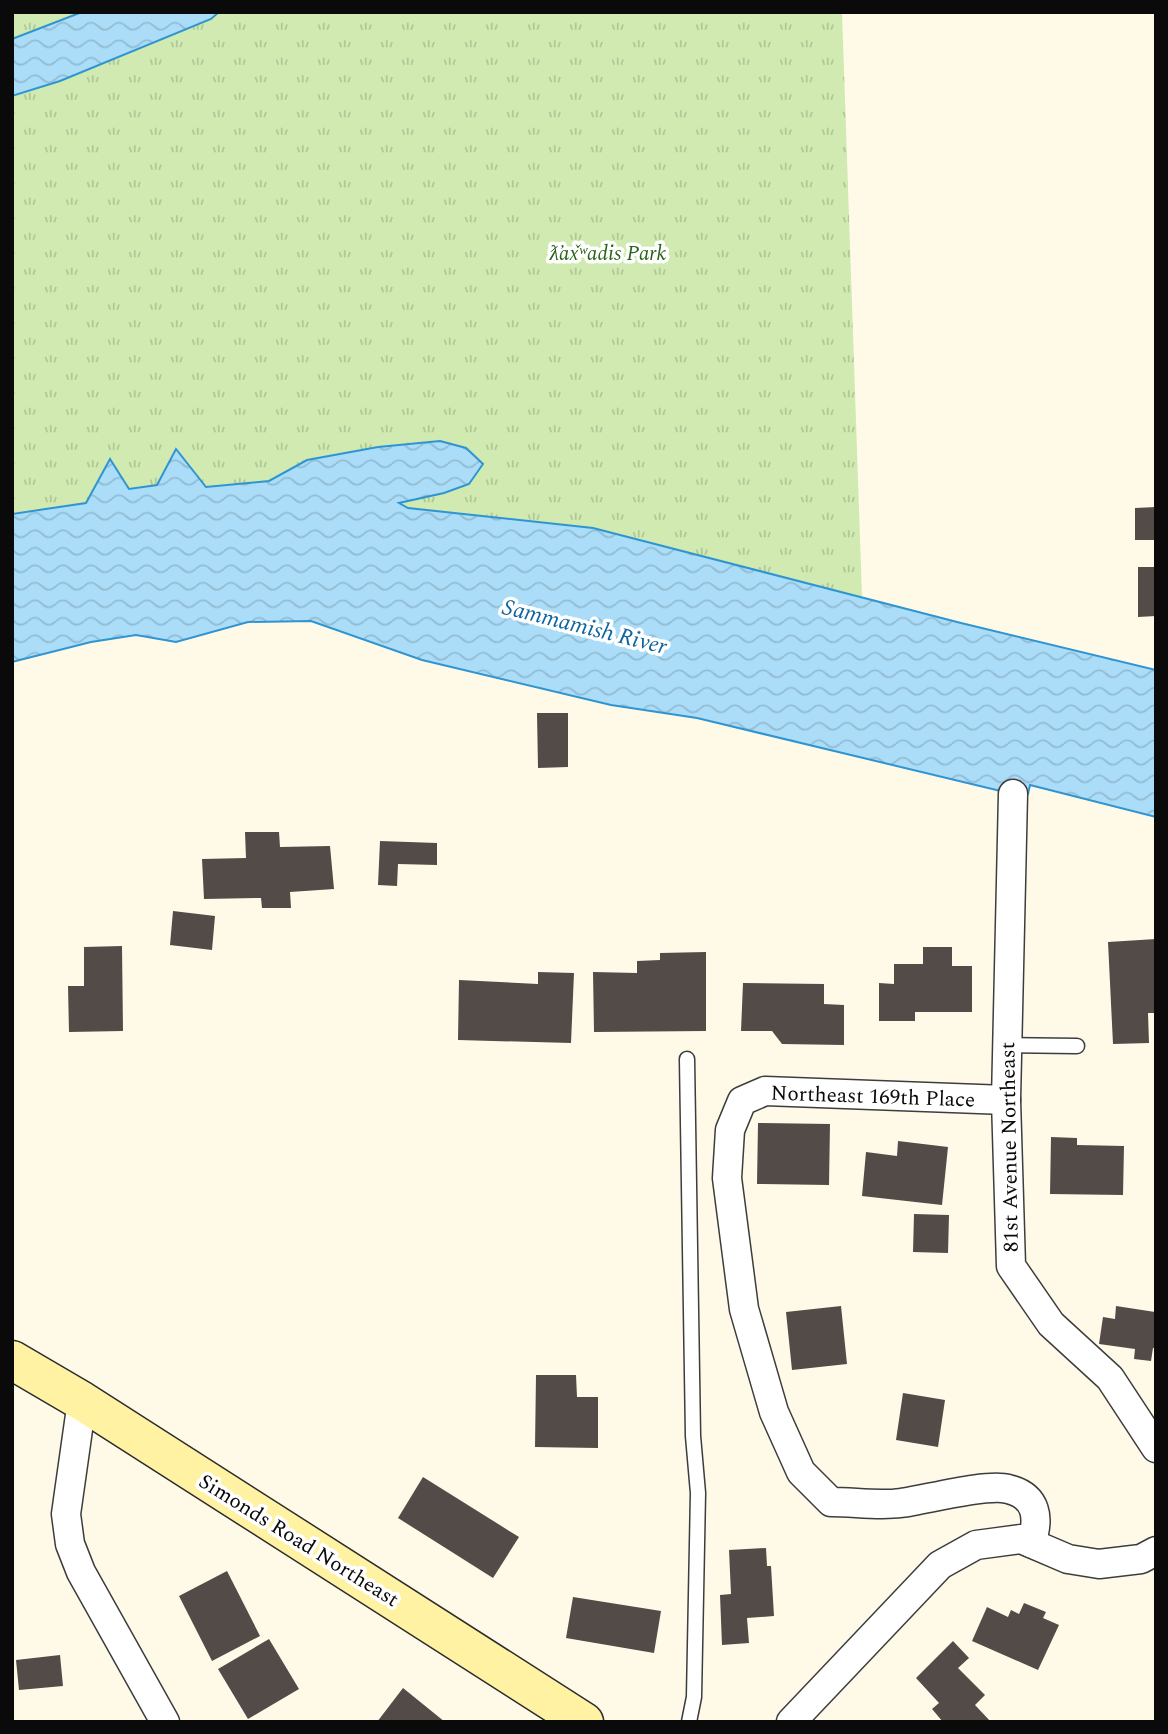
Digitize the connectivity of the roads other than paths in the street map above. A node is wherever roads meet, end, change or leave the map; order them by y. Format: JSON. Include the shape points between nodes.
{"nodes":[{"id":1,"x":1013,"y":794,"type":"dead end"},
{"id":2,"x":1006,"y":1045,"type":"junction"},
{"id":3,"x":1077,"y":1046,"type":"dead end"},
{"id":4,"x":687,"y":1059,"type":"dead end"},
{"id":5,"x":1006,"y":1100,"type":"junction"},
{"id":6,"x":12,"y":1360,"type":"edge"},
{"id":7,"x":82,"y":1401,"type":"junction"},
{"id":8,"x":1156,"y":1448,"type":"edge"},
{"id":9,"x":1031,"y":1543,"type":"junction"},
{"id":10,"x":1156,"y":1551,"type":"edge"},
{"id":11,"x":165,"y":1722,"type":"edge"},
{"id":12,"x":584,"y":1722,"type":"edge"},
{"id":13,"x":689,"y":1722,"type":"edge"},
{"id":14,"x":791,"y":1722,"type":"edge"}],
"edges":[{"from":1,"to":2,"type":"street","name":"81st Avenue Northeast"},
{"from":2,"to":3,"type":"lane"},
{"from":2,"to":5,"type":"street","name":"81st Avenue Northeast"},
{"from":4,"to":13,"type":"lane","via":[[693,1436],[698,1493],[694,1697]]},
{"from":5,"to":8,"type":"street","name":"81st Avenue Northeast","via":[[1011,1266],[1051,1324],[1110,1378]]},
{"from":5,"to":9,"type":"street","name":"Northeast 169th Place","via":[[765,1091],[742,1101],[730,1130],[727,1178],[744,1309],[774,1412],[801,1472],[831,1502],[897,1504],[1006,1488],[1035,1509],[1037,1527]]},
{"from":6,"to":7,"type":"main road","name":"Simonds Road Northeast"},
{"from":7,"to":11,"type":"street","via":[[66,1514],[70,1544]]},
{"from":7,"to":12,"type":"main road","name":"Simonds Road Northeast"},
{"from":9,"to":10,"type":"street","via":[[1068,1559],[1099,1564],[1141,1559]]},
{"from":9,"to":14,"type":"street","via":[[1021,1539],[976,1545],[940,1564]]}]}
